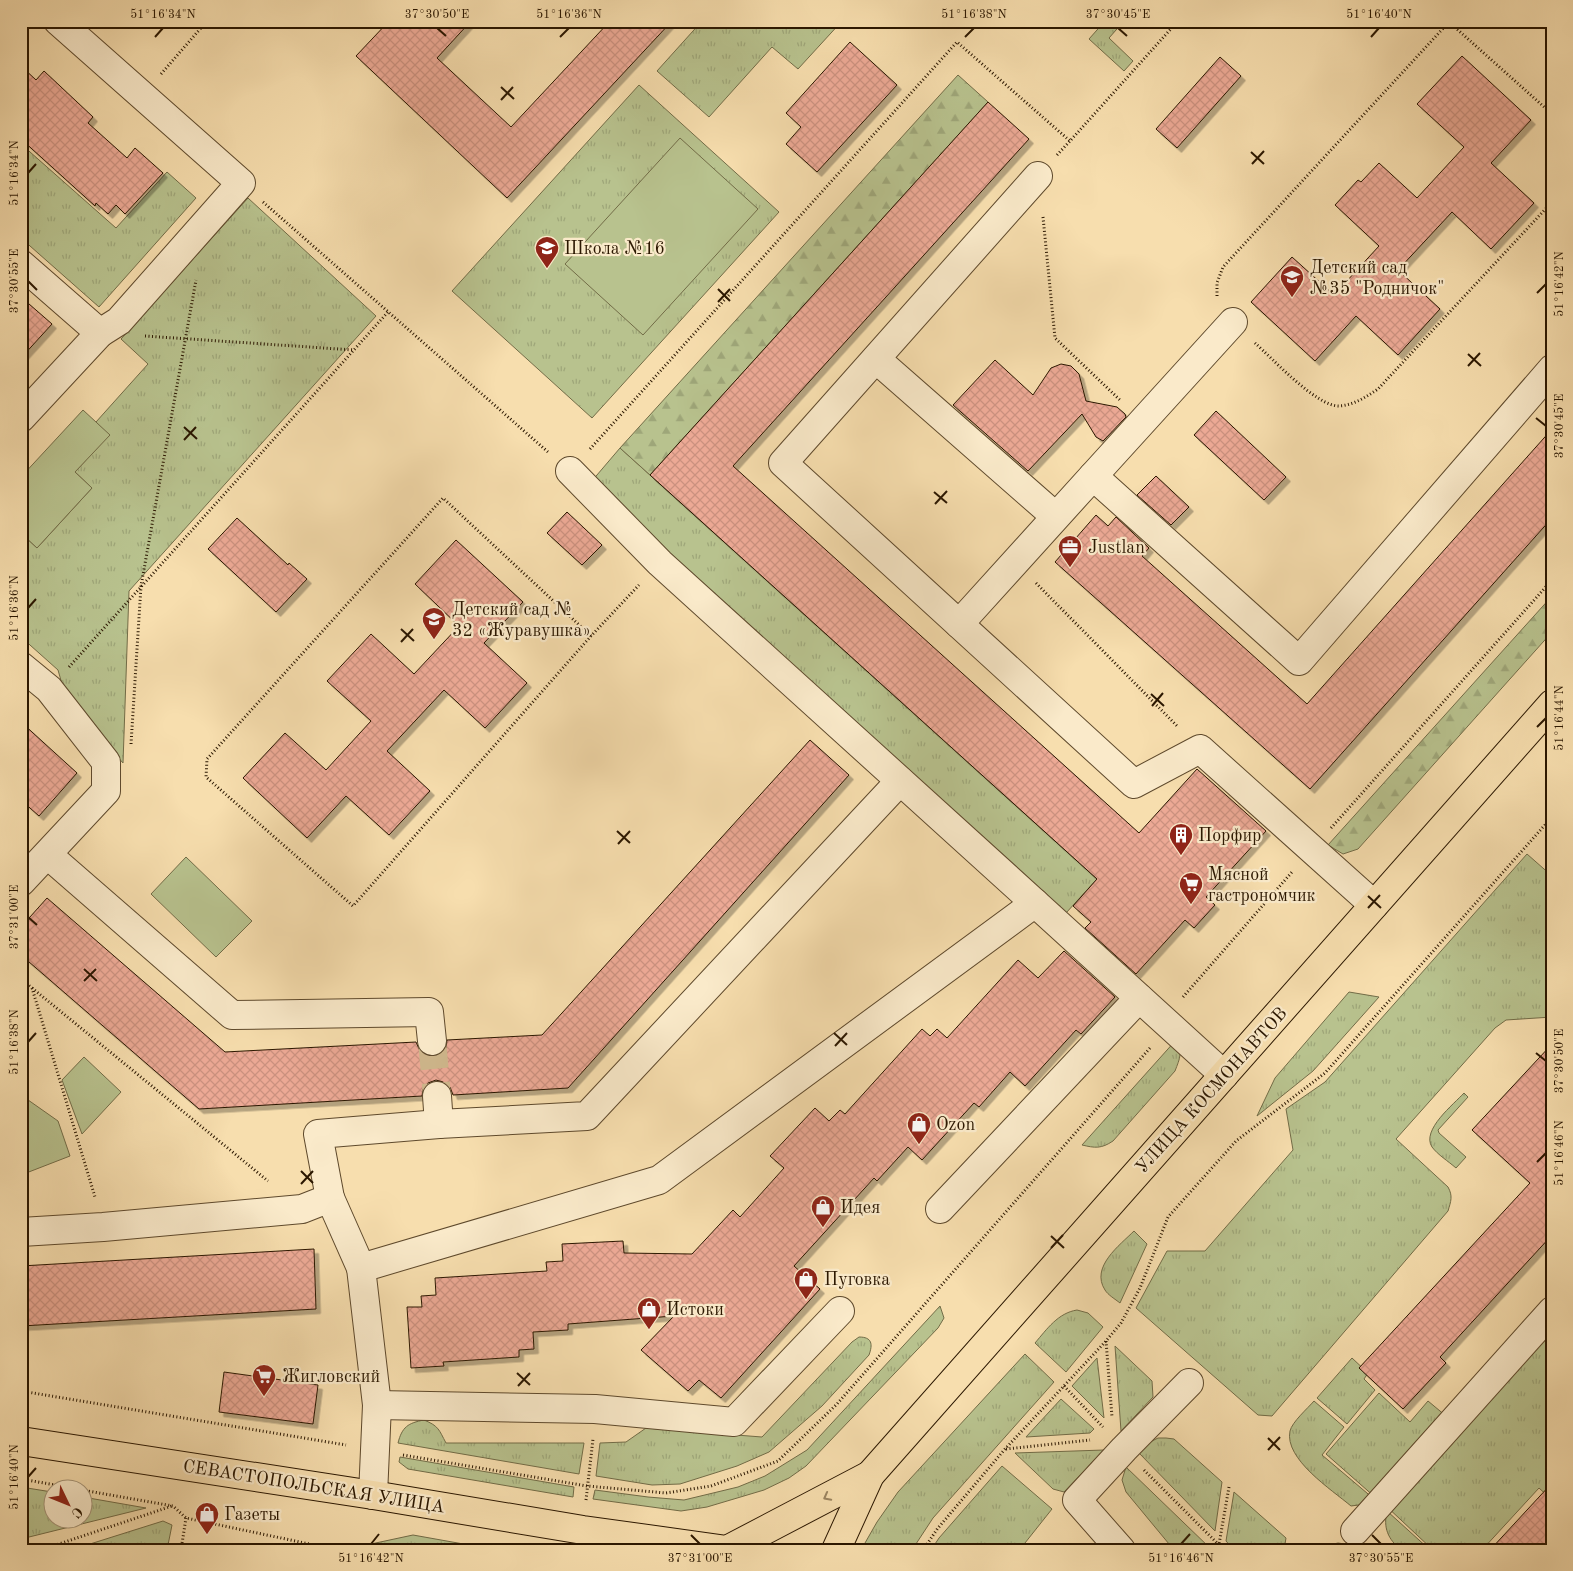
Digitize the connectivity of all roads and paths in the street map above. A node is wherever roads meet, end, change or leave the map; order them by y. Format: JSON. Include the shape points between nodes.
{"nodes":[{"id":1,"x":58,"y":21,"type":"edge"},
{"id":2,"x":207,"y":21,"type":"edge"},
{"id":3,"x":1167,"y":21,"type":"edge"},
{"id":4,"x":1178,"y":21,"type":"edge"},
{"id":5,"x":1173,"y":27,"type":"junction"},
{"id":6,"x":142,"y":96,"type":"junction"},
{"id":7,"x":1552,"y":114,"type":"edge"},
{"id":8,"x":1070,"y":140,"type":"junction"},
{"id":9,"x":1038,"y":176,"type":"junction"},
{"id":10,"x":242,"y":183,"type":"junction"},
{"id":11,"x":1552,"y":202,"type":"edge"},
{"id":12,"x":21,"y":264,"type":"edge"},
{"id":13,"x":198,"y":271,"type":"dead end"},
{"id":14,"x":388,"y":312,"type":"junction"},
{"id":15,"x":1234,"y":322,"type":"junction"},
{"id":16,"x":100,"y":333,"type":"junction"},
{"id":17,"x":186,"y":338,"type":"junction"},
{"id":18,"x":354,"y":350,"type":"junction"},
{"id":19,"x":876,"y":359,"type":"junction"},
{"id":20,"x":1552,"y":369,"type":"edge"},
{"id":21,"x":21,"y":418,"type":"edge"},
{"id":22,"x":1143,"y":421,"type":"junction"},
{"id":23,"x":570,"y":471,"type":"junction"},
{"id":24,"x":1092,"y":476,"type":"junction"},
{"id":25,"x":1056,"y":516,"type":"junction"},
{"id":26,"x":1015,"y":562,"type":"junction"},
{"id":27,"x":660,"y":563,"type":"junction"},
{"id":28,"x":1552,"y":580,"type":"edge"},
{"id":29,"x":141,"y":586,"type":"junction"},
{"id":30,"x":959,"y":624,"type":"junction"},
{"id":31,"x":591,"y":636,"type":"junction"},
{"id":32,"x":21,"y":666,"type":"edge"},
{"id":33,"x":49,"y":689,"type":"junction"},
{"id":34,"x":1552,"y":704,"type":"edge"},
{"id":35,"x":131,"y":747,"type":"dead end"},
{"id":36,"x":1200,"y":749,"type":"junction"},
{"id":37,"x":900,"y":781,"type":"junction"},
{"id":38,"x":1552,"y":817,"type":"edge"},
{"id":39,"x":1312,"y":849,"type":"junction"},
{"id":40,"x":48,"y":855,"type":"junction"},
{"id":41,"x":21,"y":882,"type":"edge"},
{"id":42,"x":1035,"y":903,"type":"junction"},
{"id":43,"x":1374,"y":906,"type":"junction"},
{"id":44,"x":21,"y":979,"type":"edge"},
{"id":45,"x":32,"y":988,"type":"junction"},
{"id":46,"x":1139,"y":998,"type":"junction"},
{"id":47,"x":1163,"y":1019,"type":"junction"},
{"id":48,"x":432,"y":1041,"type":"tunnel mouth"},
{"id":49,"x":1224,"y":1075,"type":"junction"},
{"id":50,"x":436,"y":1096,"type":"tunnel mouth"},
{"id":51,"x":439,"y":1124,"type":"junction"},
{"id":52,"x":330,"y":1198,"type":"junction"},
{"id":53,"x":302,"y":1209,"type":"junction"},
{"id":54,"x":940,"y":1209,"type":"dead end"},
{"id":55,"x":103,"y":1227,"type":"junction"},
{"id":56,"x":21,"y":1232,"type":"edge"},
{"id":57,"x":361,"y":1268,"type":"junction"},
{"id":58,"x":840,"y":1312,"type":"dead end"},
{"id":59,"x":1547,"y":1320,"type":"edge"},
{"id":60,"x":1106,"y":1341,"type":"junction"},
{"id":61,"x":1189,"y":1383,"type":"dead end"},
{"id":62,"x":21,"y":1391,"type":"edge"},
{"id":63,"x":377,"y":1405,"type":"junction"},
{"id":64,"x":595,"y":1408,"type":"junction"},
{"id":65,"x":1112,"y":1418,"type":"dead end"},
{"id":66,"x":1094,"y":1440,"type":"dead end"},
{"id":67,"x":21,"y":1441,"type":"edge"},
{"id":68,"x":1005,"y":1449,"type":"junction"},
{"id":69,"x":375,"y":1450,"type":"junction"},
{"id":70,"x":870,"y":1475,"type":"junction"},
{"id":71,"x":21,"y":1479,"type":"edge"},
{"id":72,"x":42,"y":1483,"type":"edge"},
{"id":73,"x":587,"y":1486,"type":"junction"},
{"id":74,"x":1229,"y":1487,"type":"dead end"},
{"id":75,"x":92,"y":1492,"type":"edge"},
{"id":76,"x":373,"y":1495,"type":"junction"},
{"id":77,"x":173,"y":1506,"type":"junction"},
{"id":78,"x":186,"y":1518,"type":"junction"},
{"id":79,"x":1355,"y":1531,"type":"dead end"},
{"id":80,"x":590,"y":1540,"type":"edge"},
{"id":81,"x":1293,"y":1544,"type":"dead end"},
{"id":82,"x":41,"y":1550,"type":"edge"},
{"id":83,"x":180,"y":1550,"type":"edge"},
{"id":84,"x":338,"y":1550,"type":"edge"},
{"id":85,"x":727,"y":1550,"type":"edge"},
{"id":86,"x":836,"y":1550,"type":"edge"},
{"id":87,"x":923,"y":1550,"type":"edge"},
{"id":88,"x":1121,"y":1550,"type":"edge"},
{"id":89,"x":1218,"y":1550,"type":"edge"},
{"id":90,"x":1292,"y":1550,"type":"edge"}],
"edges":[{"from":1,"to":6,"type":"lane"},
{"from":2,"to":6,"type":"path"},
{"from":3,"to":5,"type":"path"},
{"from":4,"to":5,"type":"path"},
{"from":5,"to":8,"type":"path"},
{"from":6,"to":10,"type":"lane"},
{"from":7,"to":15,"type":"path","via":[[1450,22],[1223,267],[1216,294],[1222,309]]},
{"from":8,"to":9,"type":"path"},
{"from":8,"to":23,"type":"path","via":[[956,42]]},
{"from":9,"to":19,"type":"lane"},
{"from":9,"to":22,"type":"path","via":[[1055,338]]},
{"from":10,"to":14,"type":"path"},
{"from":10,"to":16,"type":"lane","via":[[119,321]]},
{"from":11,"to":15,"type":"path","via":[[1378,389],[1361,401],[1338,406],[1312,395]]},
{"from":12,"to":16,"type":"lane"},
{"from":13,"to":17,"type":"path"},
{"from":14,"to":18,"type":"path"},
{"from":14,"to":23,"type":"path"},
{"from":15,"to":22,"type":"lane"},
{"from":16,"to":17,"type":"path"},
{"from":16,"to":21,"type":"lane"},
{"from":17,"to":18,"type":"path"},
{"from":17,"to":29,"type":"path"},
{"from":18,"to":29,"type":"path"},
{"from":19,"to":25,"type":"lane"},
{"from":19,"to":30,"type":"lane","via":[[783,463]]},
{"from":20,"to":24,"type":"lane","via":[[1299,661]]},
{"from":22,"to":24,"type":"lane"},
{"from":23,"to":27,"type":"lane"},
{"from":24,"to":25,"type":"lane"},
{"from":25,"to":26,"type":"lane"},
{"from":26,"to":30,"type":"lane"},
{"from":26,"to":36,"type":"path"},
{"from":27,"to":31,"type":"path"},
{"from":27,"to":37,"type":"lane"},
{"from":28,"to":39,"type":"path"},
{"from":29,"to":33,"type":"path"},
{"from":29,"to":35,"type":"path"},
{"from":30,"to":36,"type":"lane","via":[[1134,784]]},
{"from":31,"to":31,"type":"path","via":[[353,906],[206,777],[207,758],[443,498]]},
{"from":32,"to":33,"type":"lane"},
{"from":33,"to":40,"type":"lane","via":[[106,762],[106,790]]},
{"from":34,"to":43,"type":"main road","name":"УЛИЦА КОСМОНАВТОВ"},
{"from":36,"to":39,"type":"lane"},
{"from":37,"to":42,"type":"lane"},
{"from":37,"to":51,"type":"lane","via":[[587,1116]]},
{"from":38,"to":60,"type":"path","via":[[1325,1073],[1236,1141],[1168,1217],[1140,1288]]},
{"from":39,"to":43,"type":"lane"},
{"from":39,"to":47,"type":"path"},
{"from":40,"to":41,"type":"lane"},
{"from":40,"to":48,"type":"lane","via":[[232,1015],[429,1012]]},
{"from":42,"to":46,"type":"lane"},
{"from":42,"to":57,"type":"lane","via":[[659,1180]]},
{"from":43,"to":49,"type":"main road","name":"УЛИЦА КОСМОНАВТОВ"},
{"from":44,"to":45,"type":"path"},
{"from":45,"to":53,"type":"path"},
{"from":45,"to":55,"type":"path"},
{"from":46,"to":47,"type":"lane"},
{"from":46,"to":54,"type":"lane"},
{"from":47,"to":49,"type":"lane"},
{"from":47,"to":73,"type":"path","via":[[1154,1044],[837,1404],[778,1461],[711,1486],[666,1493]]},
{"from":49,"to":70,"type":"main road","name":"УЛИЦА КОСМОНАВТОВ"},
{"from":50,"to":51,"type":"lane"},
{"from":51,"to":52,"type":"lane","via":[[318,1134]]},
{"from":52,"to":53,"type":"lane"},
{"from":52,"to":57,"type":"lane"},
{"from":53,"to":55,"type":"lane"},
{"from":55,"to":56,"type":"lane"},
{"from":57,"to":63,"type":"lane"},
{"from":58,"to":64,"type":"lane","via":[[734,1422]]},
{"from":59,"to":79,"type":"lane"},
{"from":60,"to":65,"type":"path"},
{"from":60,"to":68,"type":"path"},
{"from":61,"to":88,"type":"lane","via":[[1077,1500]]},
{"from":62,"to":69,"type":"path"},
{"from":63,"to":64,"type":"lane"},
{"from":63,"to":69,"type":"lane"},
{"from":64,"to":73,"type":"path"},
{"from":66,"to":68,"type":"path"},
{"from":67,"to":76,"type":"main road","name":"СЕВАСТОПОЛЬСКАЯ УЛИЦА"},
{"from":68,"to":87,"type":"path"},
{"from":69,"to":73,"type":"path"},
{"from":69,"to":76,"type":"lane"},
{"from":70,"to":85,"type":"main road","name":"УЛИЦА КОСМОНАВТОВ","one_way":true},
{"from":70,"to":86,"type":"main road","name":"УЛИЦА КОСМОНАВТОВ"},
{"from":71,"to":72,"type":"path"},
{"from":73,"to":80,"type":"path"},
{"from":74,"to":89,"type":"path"},
{"from":75,"to":77,"type":"path"},
{"from":76,"to":80,"type":"main road","name":"СЕВАСТОПОЛЬСКАЯ УЛИЦА"},
{"from":77,"to":78,"type":"path"},
{"from":77,"to":82,"type":"path"},
{"from":78,"to":83,"type":"path"},
{"from":78,"to":84,"type":"path"},
{"from":80,"to":85,"type":"main road","name":"УЛИЦА КОСМОНАВТОВ"},
{"from":81,"to":90,"type":"path"}]}
